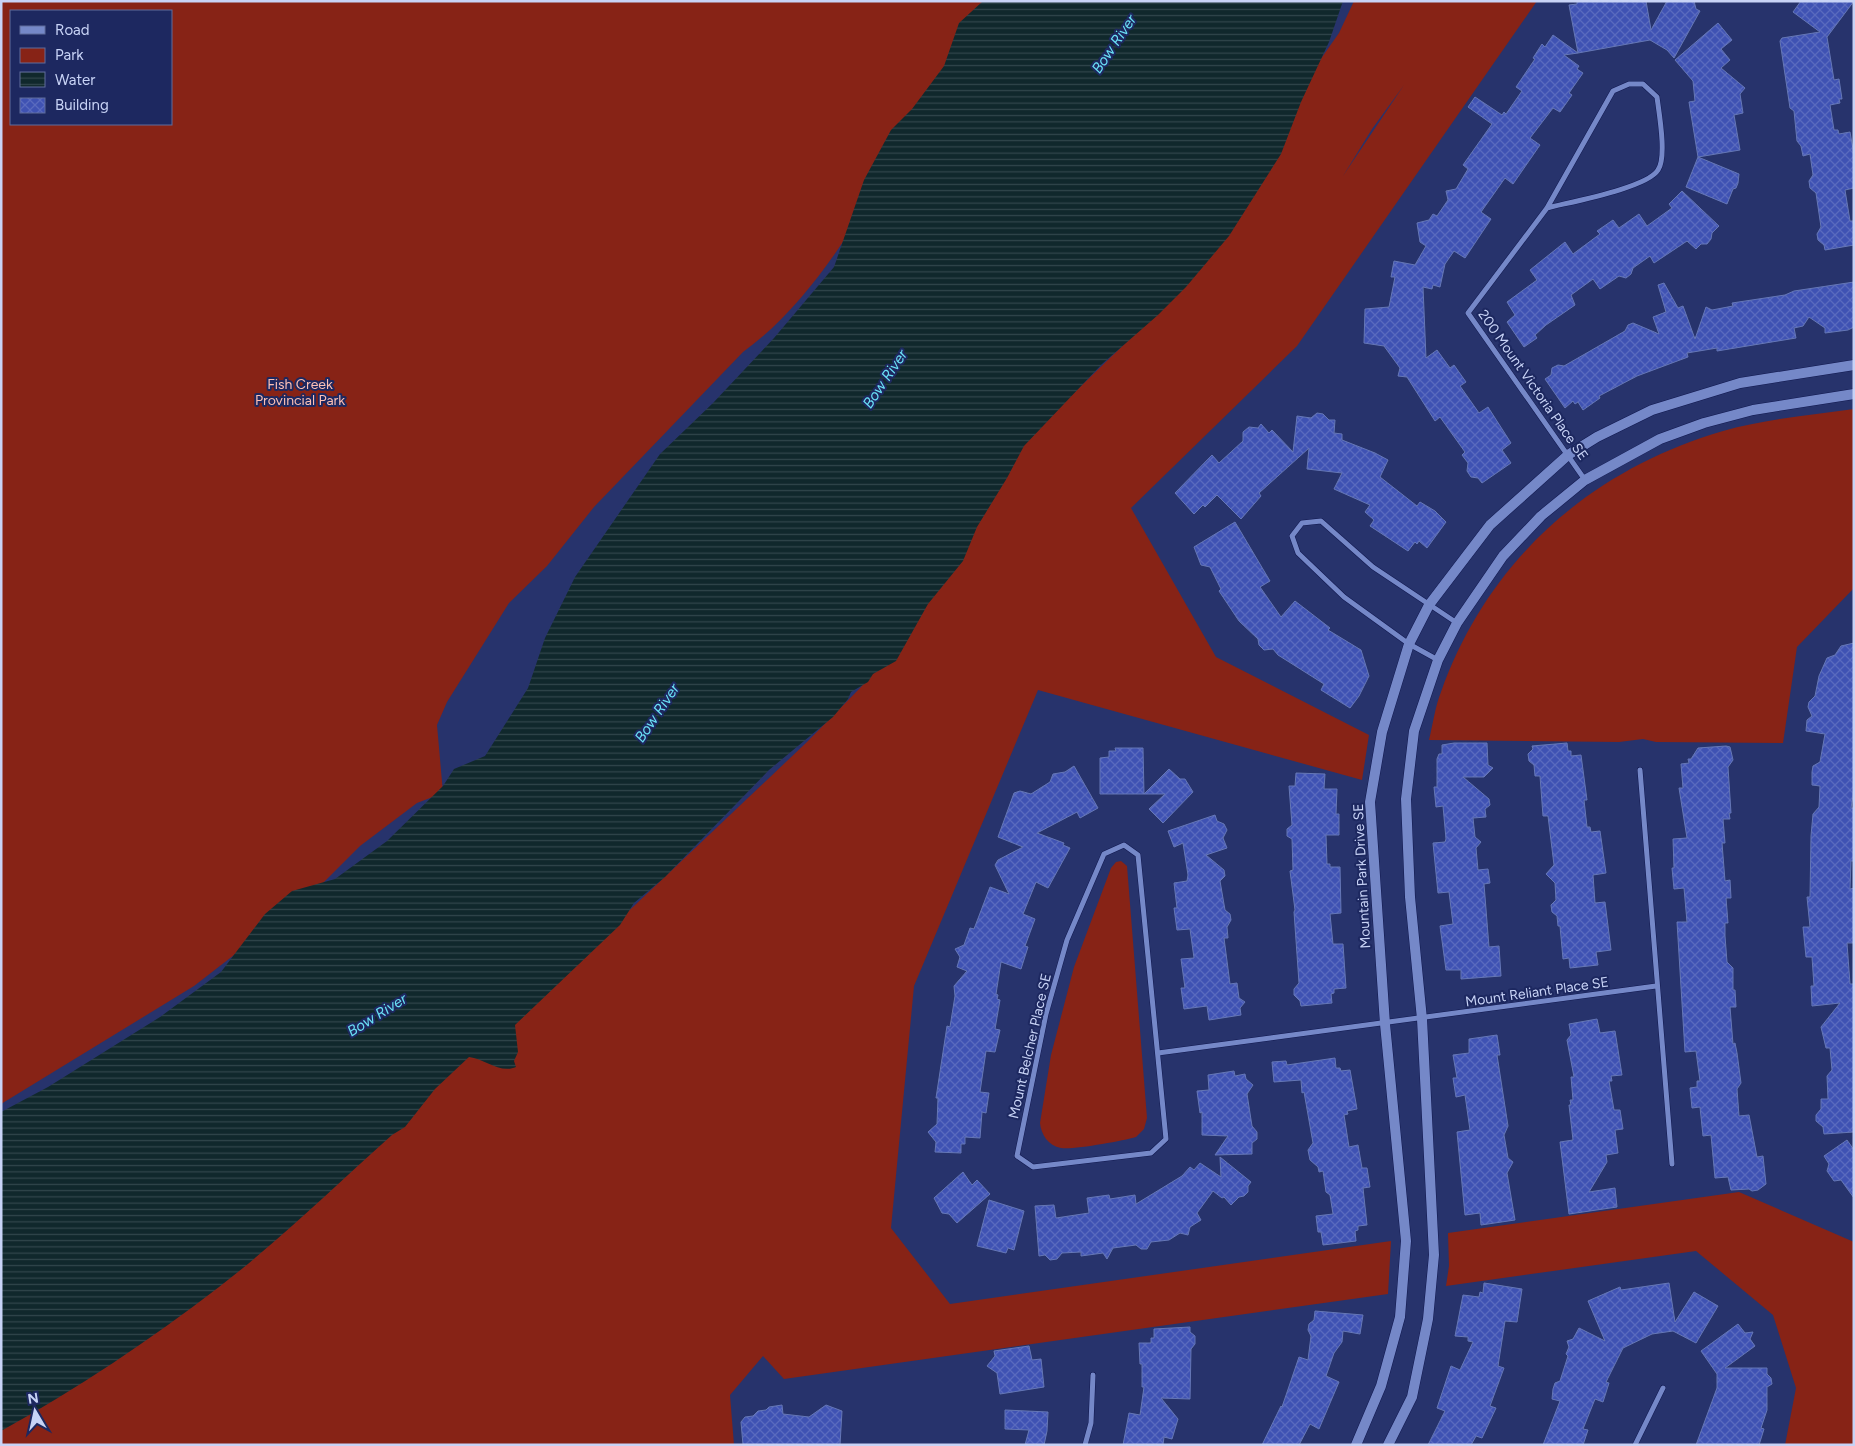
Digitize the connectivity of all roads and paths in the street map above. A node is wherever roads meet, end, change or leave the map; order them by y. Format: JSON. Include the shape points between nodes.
{"nodes":[{"id":1,"x":1546,"y":208,"type":"junction"},
{"id":2,"x":1854,"y":365,"type":"edge"},
{"id":3,"x":1854,"y":394,"type":"edge"},
{"id":4,"x":1568,"y":455,"type":"junction"},
{"id":5,"x":1585,"y":480,"type":"junction"},
{"id":6,"x":1429,"y":605,"type":"junction"},
{"id":7,"x":1457,"y":623,"type":"junction"},
{"id":8,"x":1410,"y":644,"type":"junction"},
{"id":9,"x":1438,"y":660,"type":"junction"},
{"id":10,"x":1640,"y":770,"type":"dead end"},
{"id":11,"x":1656,"y":986,"type":"junction"},
{"id":12,"x":1422,"y":1019,"type":"junction"},
{"id":13,"x":1385,"y":1024,"type":"junction"},
{"id":14,"x":1158,"y":1053,"type":"junction"},
{"id":15,"x":1672,"y":1164,"type":"dead end"},
{"id":16,"x":1093,"y":1375,"type":"dead end"},
{"id":17,"x":1662,"y":1388,"type":"dead end"},
{"id":18,"x":1085,"y":1445,"type":"edge"},
{"id":19,"x":1356,"y":1445,"type":"edge"},
{"id":20,"x":1388,"y":1445,"type":"edge"},
{"id":21,"x":1635,"y":1445,"type":"edge"}],
"edges":[{"from":1,"to":1,"type":"street","name":"200 Mount Victoria Place SE","via":[[1642,183],[1658,170],[1662,155],[1658,97],[1643,84],[1629,84],[1613,91]]},
{"from":1,"to":4,"type":"street","name":"200 Mount Victoria Place SE","via":[[1468,313]]},
{"from":2,"to":4,"type":"street","name":"Mountain Park Drive SE","via":[[1740,383],[1696,396],[1652,410]]},
{"from":3,"to":5,"type":"street","via":[[1753,410],[1704,423],[1660,439]]},
{"from":4,"to":5,"type":"street","name":"200 Mount Victoria Place SE"},
{"from":4,"to":6,"type":"street","name":"Mountain Park Drive SE","via":[[1490,525]]},
{"from":5,"to":7,"type":"street","via":[[1541,516],[1502,556]]},
{"from":6,"to":7,"type":"street"},
{"from":6,"to":8,"type":"street","name":"Mountain Park Drive SE"},
{"from":6,"to":8,"type":"street","via":[[1373,567],[1321,521],[1302,523],[1292,536],[1298,553],[1344,597]]},
{"from":7,"to":9,"type":"street"},
{"from":8,"to":9,"type":"street"},
{"from":8,"to":13,"type":"street","name":"Mountain Park Drive SE","via":[[1382,732],[1370,802]]},
{"from":9,"to":12,"type":"street","via":[[1414,732],[1406,800],[1410,897]]},
{"from":10,"to":11,"type":"street"},
{"from":11,"to":12,"type":"street","name":"Mount Reliant Place SE"},
{"from":11,"to":15,"type":"street"},
{"from":12,"to":13,"type":"street","name":"Mount Reliant Place SE"},
{"from":12,"to":20,"type":"street","via":[[1434,1255],[1428,1319],[1412,1397]]},
{"from":13,"to":14,"type":"street"},
{"from":13,"to":19,"type":"street","name":"Mountain Park Drive SE","via":[[1406,1241],[1400,1317],[1381,1386]]},
{"from":14,"to":14,"type":"street","name":"Mount Belcher Place SE","via":[[1138,855],[1124,845],[1104,854],[1067,940],[1046,1014],[1017,1156],[1033,1167],[1151,1153],[1166,1139]]},
{"from":16,"to":18,"type":"street","via":[[1091,1422]]},
{"from":17,"to":21,"type":"street"}]}
